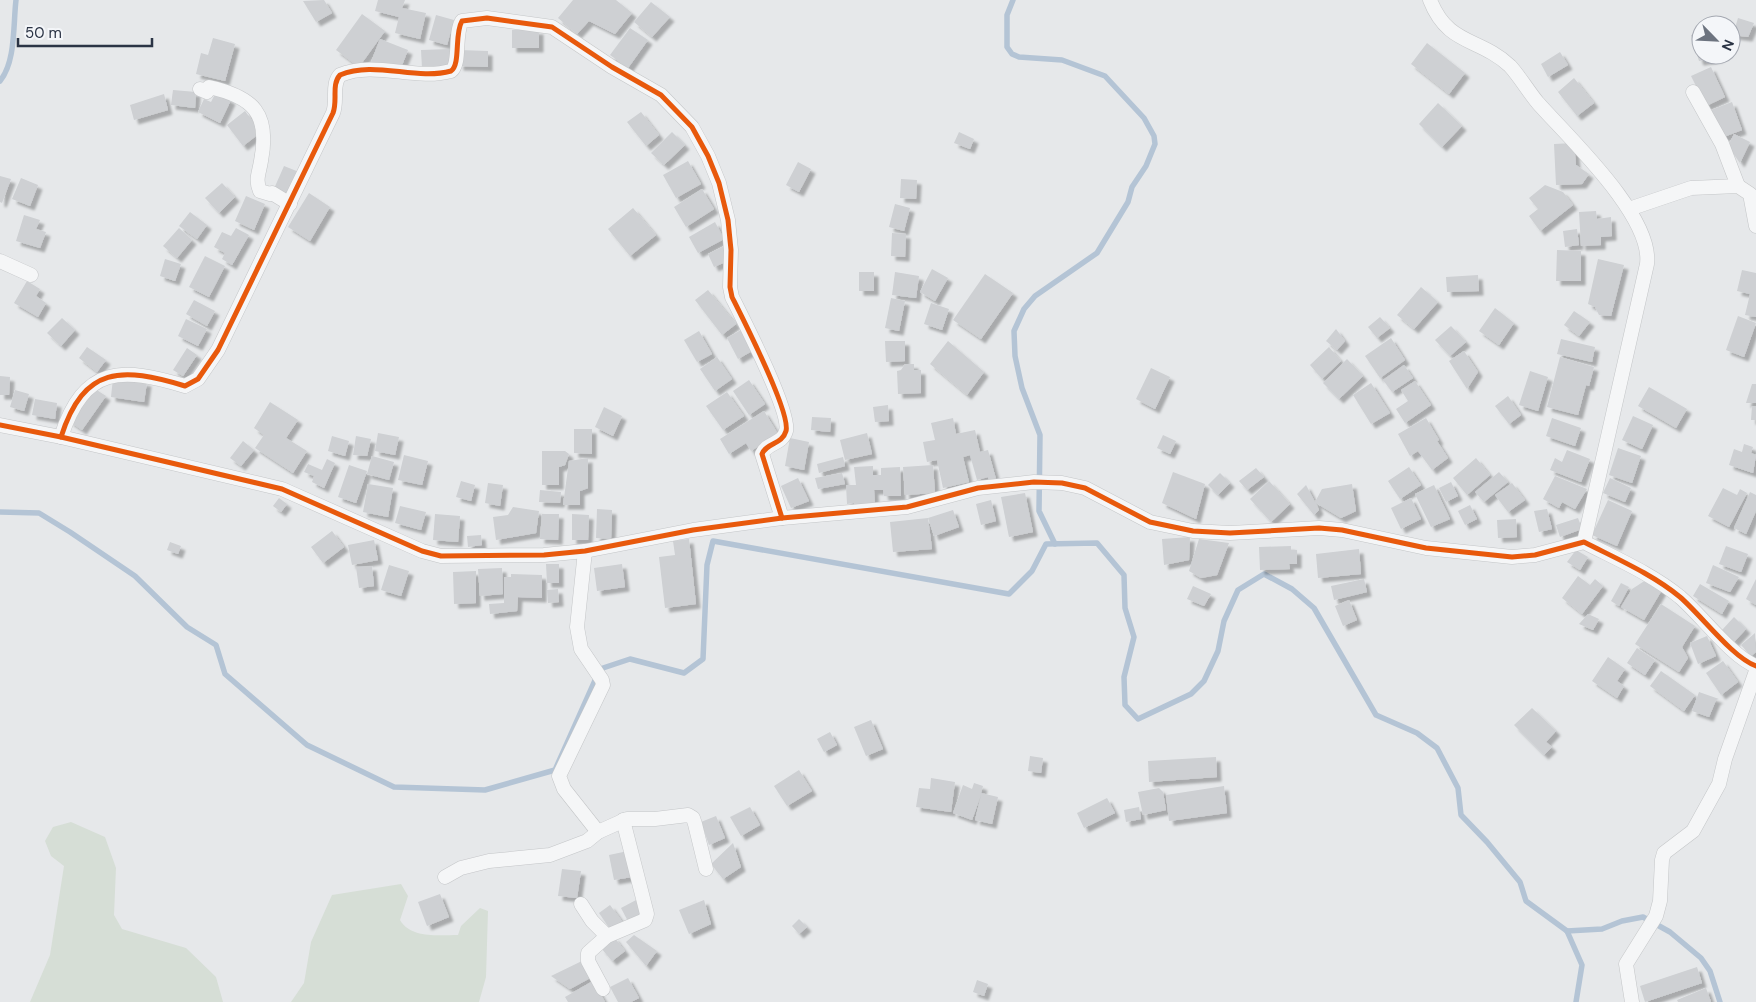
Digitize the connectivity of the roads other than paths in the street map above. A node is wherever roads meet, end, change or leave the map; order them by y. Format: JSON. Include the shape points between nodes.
{"nodes":[{"id":1,"x":1430,"y":0,"type":"edge"},
{"id":2,"x":200,"y":89,"type":"dead end"},
{"id":3,"x":1693,"y":92,"type":"dead end"},
{"id":4,"x":1738,"y":186,"type":"junction"},
{"id":5,"x":290,"y":204,"type":"junction"},
{"id":6,"x":1629,"y":209,"type":"junction"},
{"id":7,"x":1756,"y":226,"type":"edge"},
{"id":8,"x":0,"y":261,"type":"edge"},
{"id":9,"x":31,"y":274,"type":"dead end"},
{"id":10,"x":0,"y":425,"type":"edge"},
{"id":11,"x":61,"y":437,"type":"junction"},
{"id":12,"x":782,"y":518,"type":"junction"},
{"id":13,"x":1584,"y":542,"type":"junction"},
{"id":14,"x":585,"y":551,"type":"junction"},
{"id":15,"x":1756,"y":666,"type":"edge"},
{"id":16,"x":1756,"y":671,"type":"edge"},
{"id":17,"x":623,"y":820,"type":"junction"},
{"id":18,"x":598,"y":832,"type":"junction"},
{"id":19,"x":706,"y":869,"type":"dead end"},
{"id":20,"x":444,"y":877,"type":"dead end"},
{"id":21,"x":581,"y":904,"type":"dead end"},
{"id":22,"x":607,"y":936,"type":"junction"},
{"id":23,"x":603,"y":989,"type":"dead end"},
{"id":24,"x":1632,"y":1002,"type":"edge"}],
"edges":[{"from":1,"to":6,"type":"street","via":[[1442,24],[1454,34],[1510,66]]},
{"from":2,"to":5,"type":"street","via":[[207,92],[209,87],[241,96],[259,116],[265,136],[256,181],[260,191],[272,193]]},
{"from":3,"to":4,"type":"street","via":[[1722,144]]},
{"from":4,"to":6,"type":"street","via":[[1691,188]]},
{"from":4,"to":7,"type":"street","via":[[1750,194]]},
{"from":5,"to":11,"type":"street","via":[[218,350],[198,379],[185,386],[150,376],[116,374],[106,377],[93,384],[68,414]]},
{"from":5,"to":12,"type":"street","via":[[334,110],[335,84],[340,75],[363,69],[408,74],[451,71],[456,65],[460,25],[467,18],[552,27],[612,67],[640,81],[661,95],[692,127],[719,183],[729,227],[732,297],[767,370],[786,420],[784,436],[766,447],[762,454]]},
{"from":6,"to":13,"type":"street","via":[[1648,255]]},
{"from":8,"to":9,"type":"street"},
{"from":10,"to":11,"type":"street"},
{"from":11,"to":14,"type":"street","via":[[282,489],[431,554],[544,555]]},
{"from":12,"to":13,"type":"street","via":[[906,507],[978,488],[1034,482],[1062,483],[1097,494],[1150,522],[1184,530],[1230,532],[1319,528],[1426,548],[1512,557],[1535,555]]},
{"from":12,"to":14,"type":"street","via":[[693,530]]},
{"from":13,"to":15,"type":"street","via":[[1640,570],[1678,596],[1738,656]]},
{"from":14,"to":18,"type":"street","via":[[577,627],[582,649],[602,685],[559,776],[564,789]]},
{"from":16,"to":24,"type":"street","via":[[1711,802],[1693,831],[1663,856],[1659,907],[1640,946],[1626,964]]},
{"from":17,"to":18,"type":"street"},
{"from":17,"to":19,"type":"street","via":[[690,816]]},
{"from":17,"to":22,"type":"street","via":[[647,914],[644,920]]},
{"from":18,"to":20,"type":"street","via":[[587,841],[550,855],[489,861],[461,868]]},
{"from":21,"to":22,"type":"street"},
{"from":22,"to":23,"type":"street","via":[[593,946],[588,956]]}]}
